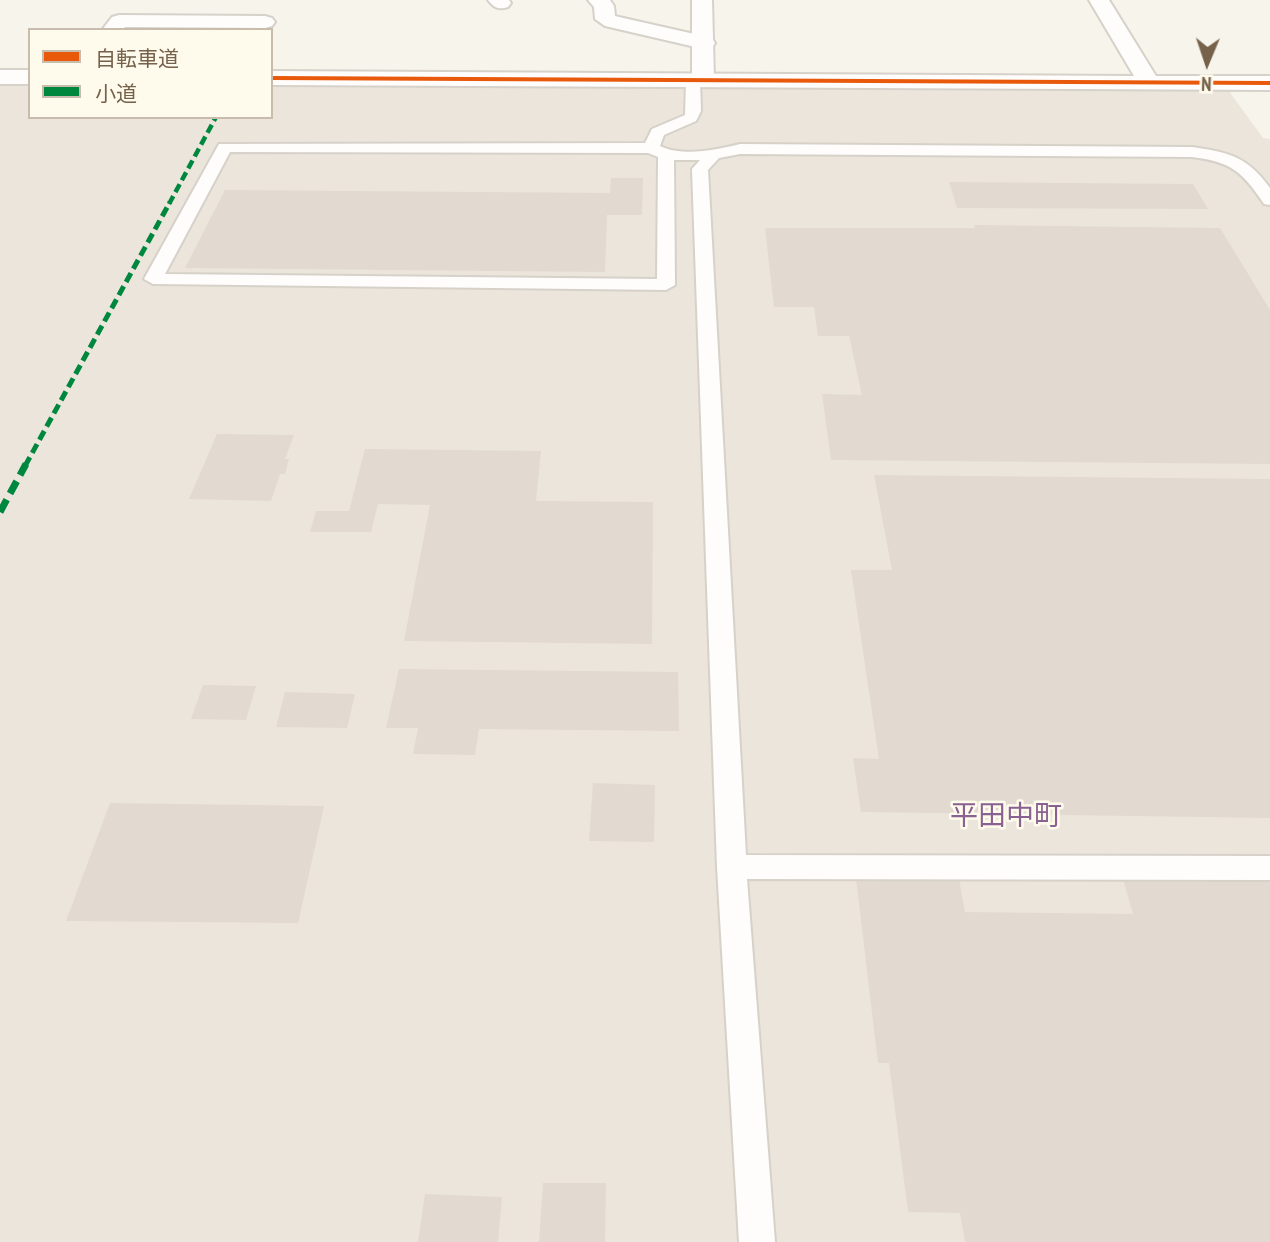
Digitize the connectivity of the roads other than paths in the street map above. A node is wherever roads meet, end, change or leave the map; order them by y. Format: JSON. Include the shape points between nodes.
{"nodes":[{"id":1,"x":136,"y":0,"type":"edge"},
{"id":2,"x":598,"y":0,"type":"edge"},
{"id":3,"x":702,"y":0,"type":"edge"},
{"id":4,"x":1099,"y":0,"type":"edge"},
{"id":5,"x":253,"y":1,"type":"edge"},
{"id":6,"x":116,"y":25,"type":"edge"},
{"id":7,"x":263,"y":26,"type":"edge"},
{"id":8,"x":704,"y":43,"type":"junction"},
{"id":9,"x":0,"y":77,"type":"edge"},
{"id":10,"x":28,"y":77,"type":"edge"},
{"id":11,"x":273,"y":78,"type":"edge"},
{"id":12,"x":698,"y":80,"type":"junction"},
{"id":13,"x":1149,"y":82,"type":"junction"},
{"id":14,"x":1270,"y":83,"type":"edge"},
{"id":15,"x":659,"y":151,"type":"junction"},
{"id":16,"x":714,"y":155,"type":"junction"},
{"id":17,"x":1270,"y":200,"type":"edge"},
{"id":18,"x":732,"y":867,"type":"junction"},
{"id":19,"x":1270,"y":868,"type":"edge"},
{"id":20,"x":757,"y":1242,"type":"edge"}],
"edges":[{"from":1,"to":6,"type":"street"},
{"from":2,"to":8,"type":"street","via":[[604,6],[605,19],[612,22]]},
{"from":3,"to":8,"type":"street"},
{"from":4,"to":13,"type":"street"},
{"from":5,"to":7,"type":"street","via":[[274,4]]},
{"from":6,"to":7,"type":"street"},
{"from":8,"to":12,"type":"street"},
{"from":9,"to":10,"type":"street"},
{"from":11,"to":12,"type":"street"},
{"from":12,"to":13,"type":"street"},
{"from":12,"to":15,"type":"lane","via":[[691,118],[657,132]]},
{"from":13,"to":14,"type":"street"},
{"from":15,"to":15,"type":"lane","via":[[225,147],[153,279],[666,285]]},
{"from":15,"to":16,"type":"lane"},
{"from":16,"to":17,"type":"lane","via":[[740,149],[1192,152],[1239,162]]},
{"from":16,"to":18,"type":"lane","via":[[699,169]]},
{"from":18,"to":19,"type":"lane"},
{"from":18,"to":20,"type":"lane"}]}
